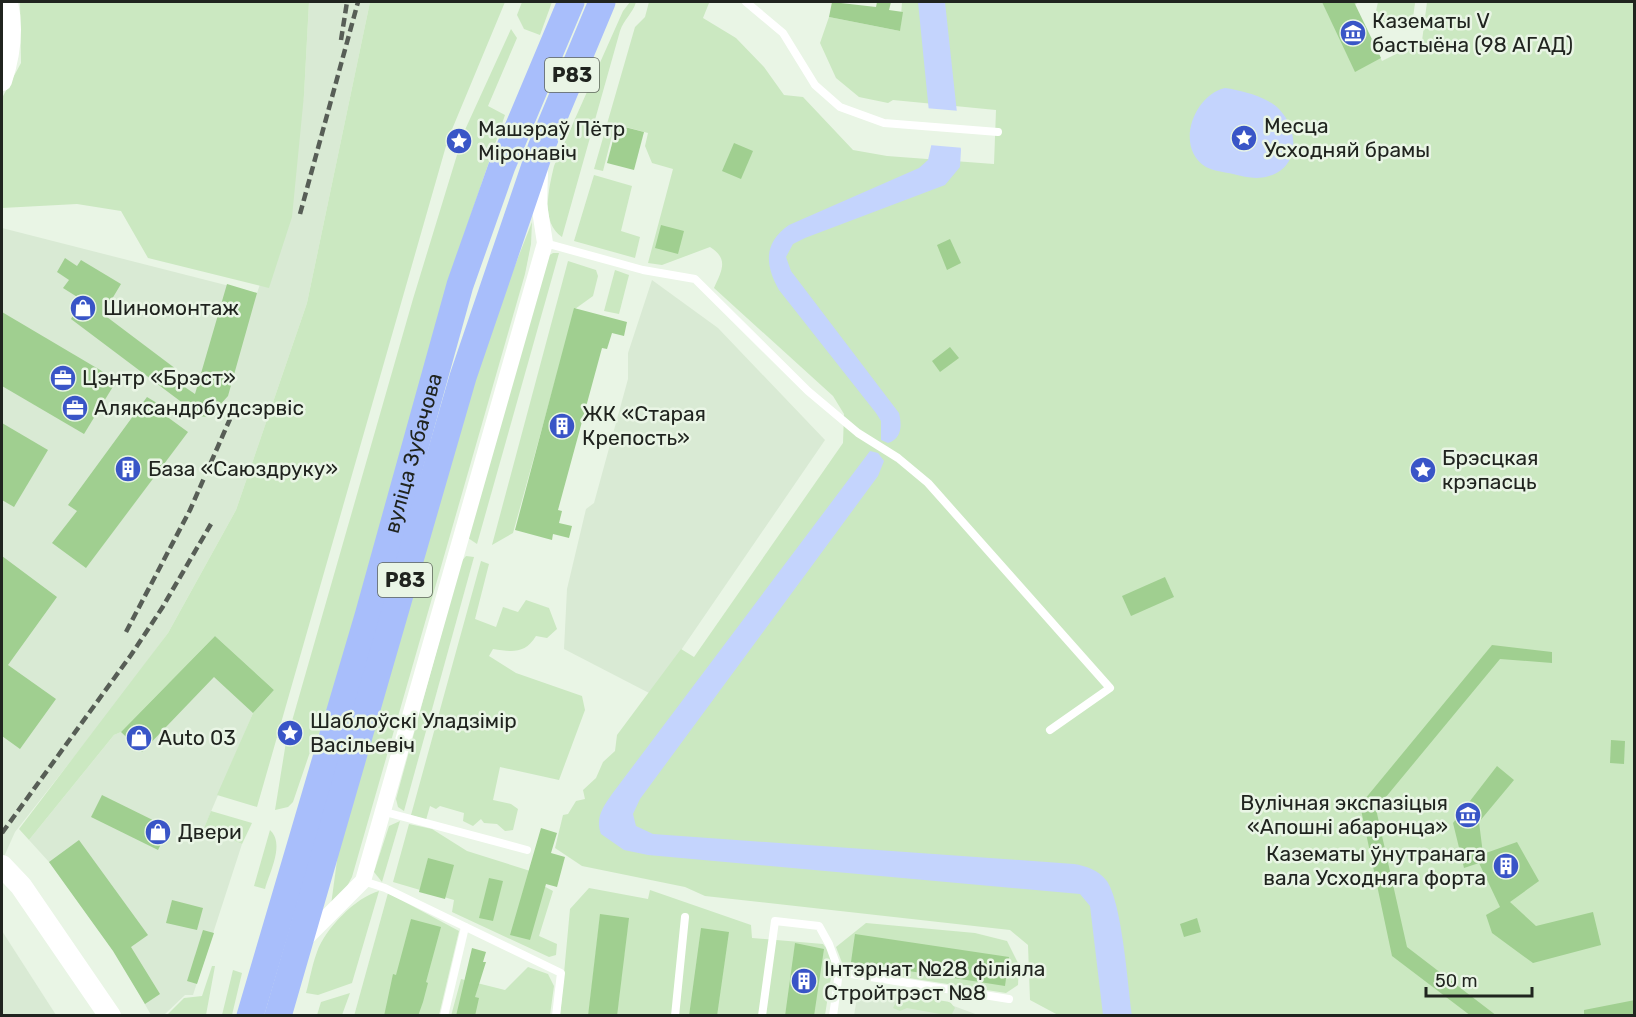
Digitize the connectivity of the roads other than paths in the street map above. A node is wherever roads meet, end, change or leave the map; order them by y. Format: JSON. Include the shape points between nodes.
{"nodes":[{"id":1,"x":8,"y":2,"type":"edge"},
{"id":2,"x":571,"y":2,"type":"edge"},
{"id":3,"x":602,"y":2,"type":"edge"},
{"id":4,"x":746,"y":2,"type":"edge"},
{"id":5,"x":2,"y":81,"type":"edge"},
{"id":6,"x":998,"y":132,"type":"dead end"},
{"id":7,"x":541,"y":148,"type":"junction"},
{"id":8,"x":544,"y":243,"type":"junction"},
{"id":9,"x":1050,"y":730,"type":"dead end"},
{"id":10,"x":385,"y":812,"type":"junction"},
{"id":11,"x":527,"y":850,"type":"dead end"},
{"id":12,"x":2,"y":866,"type":"edge"},
{"id":13,"x":363,"y":881,"type":"junction"},
{"id":14,"x":686,"y":917,"type":"dead end"},
{"id":15,"x":465,"y":927,"type":"junction"},
{"id":16,"x":300,"y":944,"type":"junction"},
{"id":17,"x":839,"y":972,"type":"junction"},
{"id":18,"x":90,"y":986,"type":"junction"},
{"id":19,"x":1009,"y":999,"type":"dead end"},
{"id":20,"x":101,"y":1016,"type":"edge"},
{"id":21,"x":110,"y":1016,"type":"edge"},
{"id":22,"x":250,"y":1016,"type":"edge"},
{"id":23,"x":278,"y":1016,"type":"edge"},
{"id":24,"x":444,"y":1016,"type":"edge"},
{"id":25,"x":556,"y":1016,"type":"edge"},
{"id":26,"x":675,"y":1016,"type":"edge"},
{"id":27,"x":762,"y":1016,"type":"edge"},
{"id":28,"x":833,"y":1016,"type":"edge"}],
"edges":[{"from":1,"to":5,"type":"street","via":[[12,27]]},
{"from":2,"to":22,"type":"highway","name":"вуліца Зубачова","number":"Р83","via":[[502,166],[460,285]]},
{"from":3,"to":7,"type":"highway","name":"вуліца Зубачова","number":"Р83"},
{"from":4,"to":6,"type":"lane","via":[[783,33],[815,84],[840,107],[884,123]]},
{"from":7,"to":8,"type":"street","name":"вуліца Зубачова","via":[[539,204]]},
{"from":7,"to":16,"type":"highway","name":"вуліца Зубачова","number":"Р83","via":[[463,377]]},
{"from":8,"to":9,"type":"lane","via":[[643,270],[695,279],[808,391],[928,483],[1110,688]]},
{"from":8,"to":10,"type":"street"},
{"from":10,"to":11,"type":"lane"},
{"from":10,"to":13,"type":"street"},
{"from":12,"to":18,"type":"main road","via":[[21,886]]},
{"from":13,"to":15,"type":"lane"},
{"from":13,"to":16,"type":"street"},
{"from":14,"to":26,"type":"lane"},
{"from":15,"to":24,"type":"lane"},
{"from":15,"to":25,"type":"lane","via":[[561,973]]},
{"from":16,"to":23,"type":"highway","name":"вуліца Зубачова","number":"Р83"},
{"from":17,"to":19,"type":"lane"},
{"from":17,"to":27,"type":"lane","via":[[819,926],[775,921]]},
{"from":17,"to":28,"type":"lane"},
{"from":18,"to":20,"type":"main road"},
{"from":18,"to":21,"type":"main road"}]}
